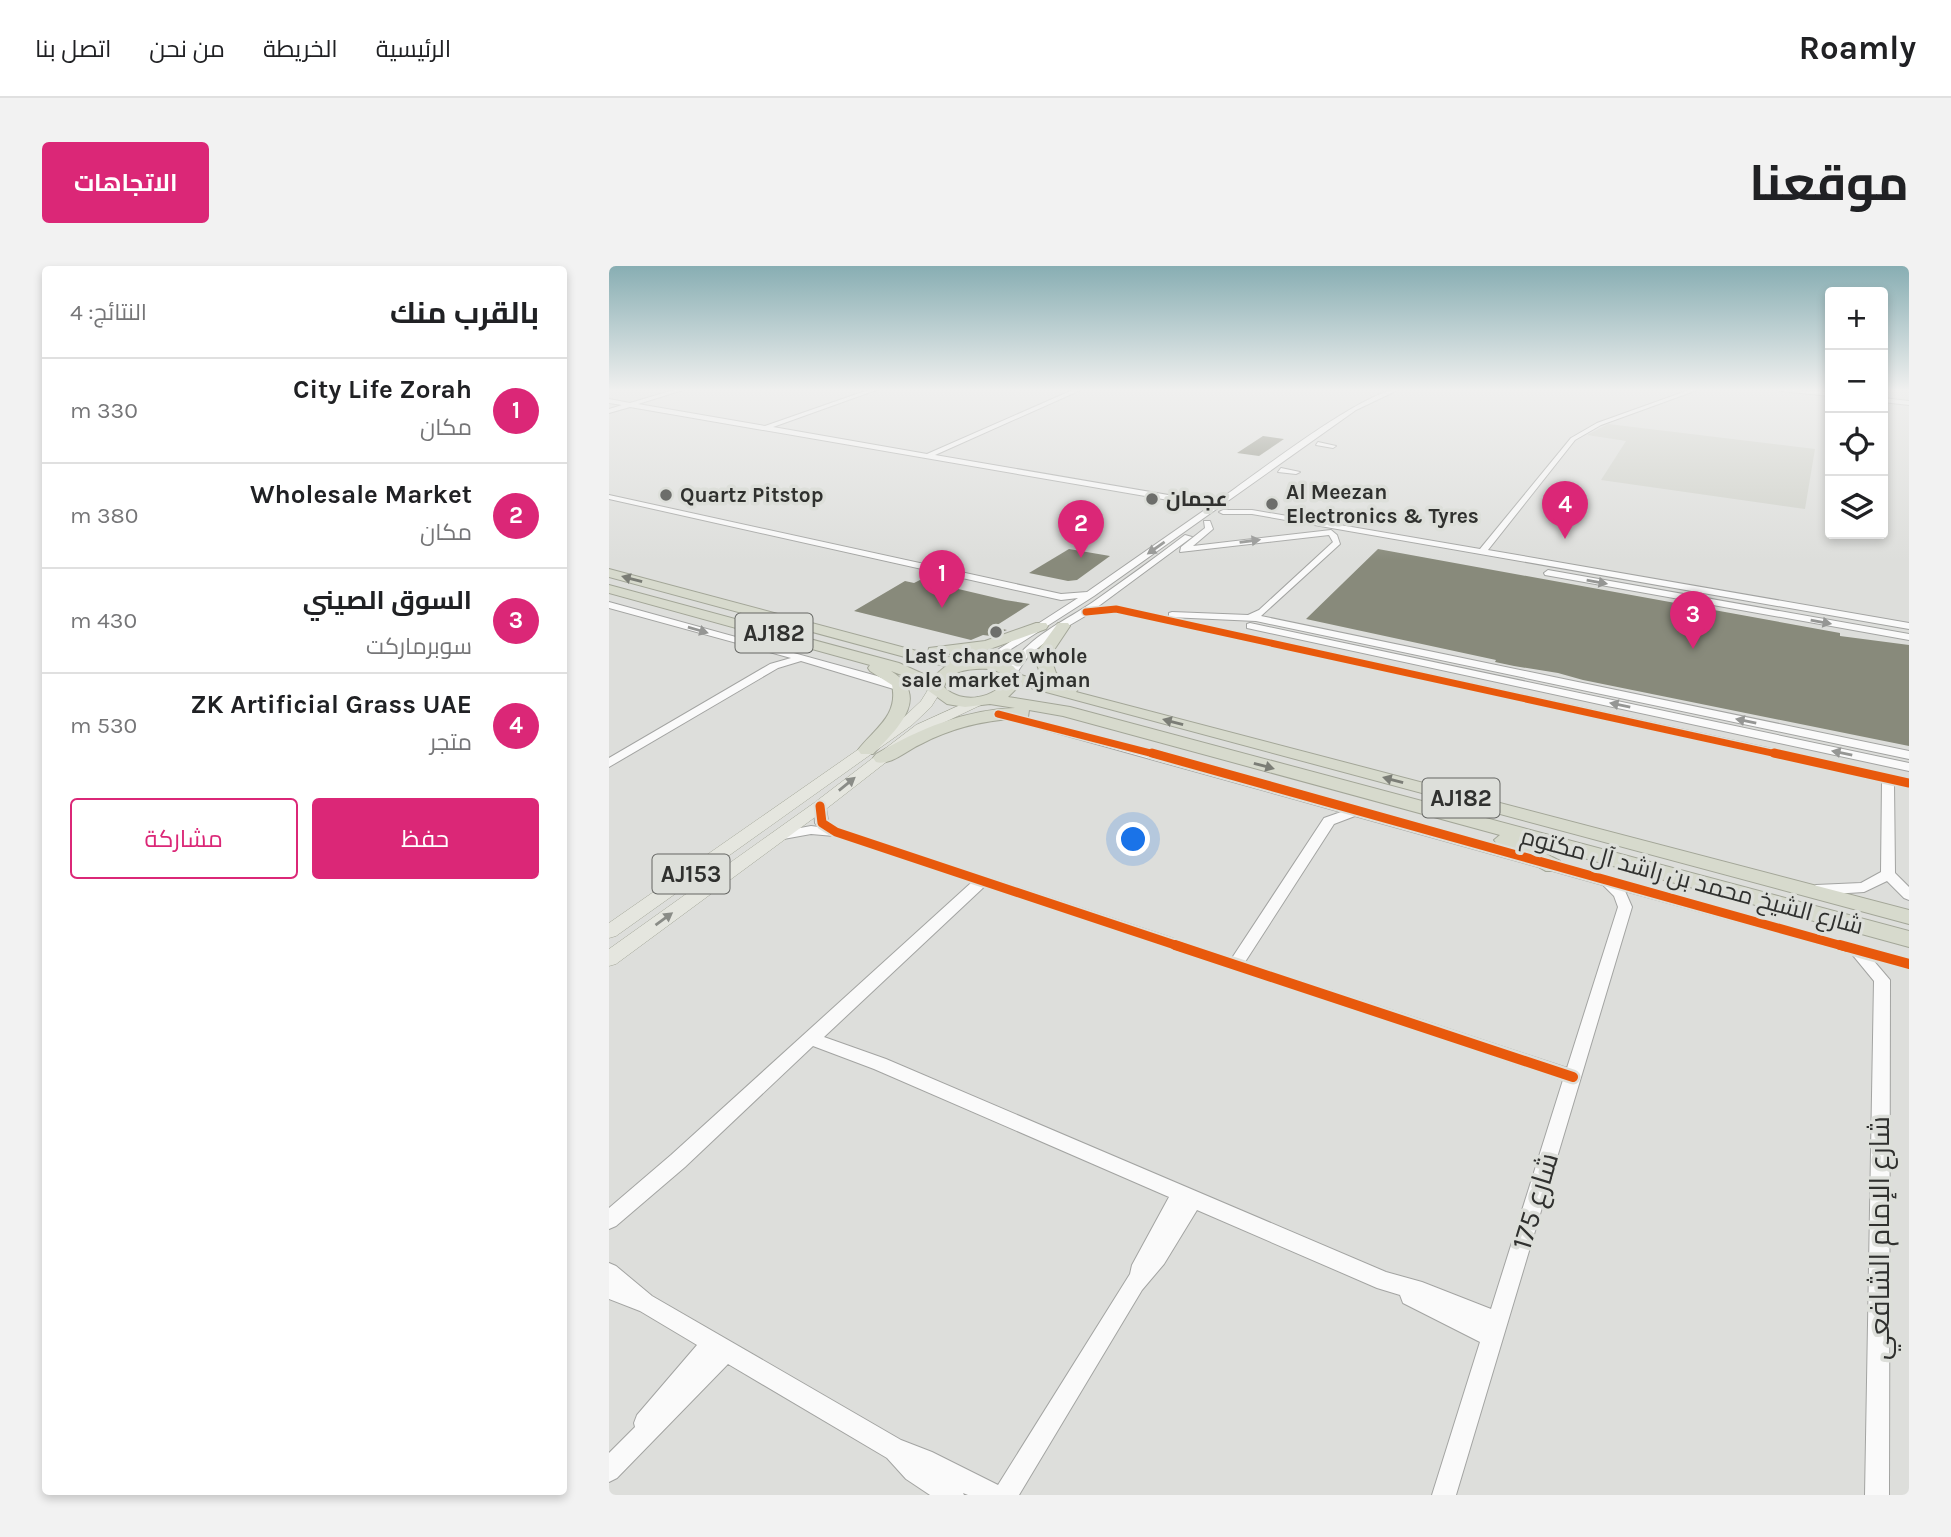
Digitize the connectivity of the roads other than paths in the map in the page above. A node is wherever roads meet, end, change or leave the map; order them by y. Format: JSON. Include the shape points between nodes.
{"nodes":[{"id":1,"x":872,"y":446,"type":"edge"},
{"id":2,"x":950,"y":446,"type":"edge"},
{"id":3,"x":1302,"y":446,"type":"edge"},
{"id":4,"x":1315,"y":446,"type":"edge"},
{"id":5,"x":1567,"y":446,"type":"edge"},
{"id":6,"x":1275,"y":454,"type":"dead end"},
{"id":7,"x":929,"y":456,"type":"junction"},
{"id":8,"x":1288,"y":456,"type":"junction"},
{"id":9,"x":1281,"y":470,"type":"junction"},
{"id":10,"x":1296,"y":472,"type":"dead end"},
{"id":11,"x":1247,"y":484,"type":"junction"},
{"id":12,"x":1230,"y":486,"type":"dead end"},
{"id":13,"x":609,"y":498,"type":"edge"},
{"id":14,"x":1238,"y":502,"type":"junction"},
{"id":15,"x":1219,"y":509,"type":"junction"},
{"id":16,"x":1252,"y":512,"type":"junction"},
{"id":17,"x":1207,"y":523,"type":"junction"},
{"id":18,"x":1366,"y":532,"type":"junction"},
{"id":19,"x":1312,"y":533,"type":"junction"},
{"id":20,"x":1333,"y":535,"type":"junction"},
{"id":21,"x":1183,"y":550,"type":"junction"},
{"id":22,"x":1482,"y":552,"type":"junction"},
{"id":23,"x":1528,"y":554,"type":"dead end"},
{"id":24,"x":1517,"y":558,"type":"junction"},
{"id":25,"x":1139,"y":561,"type":"junction"},
{"id":26,"x":1119,"y":562,"type":"dead end"},
{"id":27,"x":609,"y":573,"type":"edge"},
{"id":28,"x":1129,"y":581,"type":"junction"},
{"id":29,"x":609,"y":589,"type":"edge"},
{"id":30,"x":1091,"y":594,"type":"junction"},
{"id":31,"x":1107,"y":596,"type":"junction"},
{"id":32,"x":1061,"y":597,"type":"junction"},
{"id":33,"x":611,"y":606,"type":"edge"},
{"id":34,"x":1069,"y":609,"type":"junction"},
{"id":35,"x":1116,"y":609,"type":"junction"},
{"id":36,"x":1086,"y":612,"type":"junction"},
{"id":37,"x":701,"y":613,"type":"junction"},
{"id":38,"x":642,"y":614,"type":"junction"},
{"id":39,"x":1147,"y":617,"type":"junction"},
{"id":40,"x":1251,"y":617,"type":"junction"},
{"id":41,"x":1041,"y":626,"type":"junction"},
{"id":42,"x":1063,"y":626,"type":"junction"},
{"id":43,"x":1909,"y":626,"type":"edge"},
{"id":44,"x":1209,"y":629,"type":"junction"},
{"id":45,"x":1909,"y":637,"type":"edge"},
{"id":46,"x":887,"y":648,"type":"junction"},
{"id":47,"x":781,"y":653,"type":"junction"},
{"id":48,"x":854,"y":654,"type":"junction"},
{"id":49,"x":804,"y":660,"type":"junction"},
{"id":50,"x":975,"y":664,"type":"junction"},
{"id":51,"x":774,"y":666,"type":"junction"},
{"id":52,"x":1013,"y":675,"type":"junction"},
{"id":53,"x":901,"y":688,"type":"junction"},
{"id":54,"x":935,"y":688,"type":"junction"},
{"id":55,"x":983,"y":700,"type":"junction"},
{"id":56,"x":998,"y":714,"type":"junction"},
{"id":57,"x":1133,"y":721,"type":"junction"},
{"id":58,"x":1778,"y":739,"type":"junction"},
{"id":59,"x":609,"y":750,"type":"edge"},
{"id":60,"x":623,"y":754,"type":"junction"},
{"id":61,"x":874,"y":754,"type":"junction"},
{"id":62,"x":1776,"y":755,"type":"junction"},
{"id":63,"x":1908,"y":758,"type":"edge"},
{"id":64,"x":609,"y":763,"type":"edge"},
{"id":65,"x":1888,"y":779,"type":"junction"},
{"id":66,"x":1909,"y":783,"type":"edge"},
{"id":67,"x":1322,"y":801,"type":"junction"},
{"id":68,"x":820,"y":806,"type":"junction"},
{"id":69,"x":1420,"y":807,"type":"junction"},
{"id":70,"x":1357,"y":811,"type":"junction"},
{"id":71,"x":1329,"y":821,"type":"junction"},
{"id":72,"x":836,"y":832,"type":"junction"},
{"id":73,"x":778,"y":836,"type":"junction"},
{"id":74,"x":1553,"y":866,"type":"junction"},
{"id":75,"x":1888,"y":874,"type":"junction"},
{"id":76,"x":982,"y":881,"type":"junction"},
{"id":77,"x":1608,"y":882,"type":"junction"},
{"id":78,"x":1808,"y":890,"type":"junction"},
{"id":79,"x":1657,"y":895,"type":"junction"},
{"id":80,"x":1909,"y":895,"type":"edge"},
{"id":81,"x":1625,"y":907,"type":"junction"},
{"id":82,"x":632,"y":916,"type":"junction"},
{"id":83,"x":1909,"y":917,"type":"edge"},
{"id":84,"x":609,"y":922,"type":"edge"},
{"id":85,"x":609,"y":932,"type":"edge"},
{"id":86,"x":1909,"y":939,"type":"edge"},
{"id":87,"x":1856,"y":950,"type":"junction"},
{"id":88,"x":609,"y":959,"type":"edge"},
{"id":89,"x":1908,"y":964,"type":"edge"},
{"id":90,"x":1235,"y":965,"type":"junction"},
{"id":91,"x":1882,"y":980,"type":"junction"},
{"id":92,"x":816,"y":1035,"type":"junction"},
{"id":93,"x":1573,"y":1077,"type":"junction"},
{"id":94,"x":1187,"y":1196,"type":"junction"},
{"id":95,"x":609,"y":1220,"type":"edge"},
{"id":96,"x":609,"y":1273,"type":"edge"},
{"id":97,"x":609,"y":1289,"type":"edge"},
{"id":98,"x":647,"y":1304,"type":"junction"},
{"id":99,"x":1495,"y":1329,"type":"junction"},
{"id":100,"x":719,"y":1347,"type":"junction"},
{"id":101,"x":895,"y":1450,"type":"junction"},
{"id":102,"x":615,"y":1463,"type":"edge"},
{"id":103,"x":952,"y":1495,"type":"edge"},
{"id":104,"x":993,"y":1495,"type":"edge"},
{"id":105,"x":1005,"y":1495,"type":"edge"},
{"id":106,"x":1444,"y":1495,"type":"edge"},
{"id":107,"x":1877,"y":1495,"type":"edge"}],
"edges":[{"from":1,"to":7,"type":"street"},
{"from":2,"to":7,"type":"street"},
{"from":3,"to":8,"type":"street"},
{"from":4,"to":9,"type":"street"},
{"from":5,"to":22,"type":"street"},
{"from":6,"to":8,"type":"street"},
{"from":7,"to":15,"type":"street","via":[[1136,489]]},
{"from":8,"to":11,"type":"street"},
{"from":9,"to":10,"type":"street"},
{"from":9,"to":14,"type":"street"},
{"from":11,"to":12,"type":"street"},
{"from":11,"to":15,"type":"street"},
{"from":13,"to":32,"type":"street"},
{"from":14,"to":15,"type":"street"},
{"from":14,"to":16,"type":"street"},
{"from":15,"to":16,"type":"street"},
{"from":15,"to":17,"type":"street"},
{"from":15,"to":25,"type":"street","one_way":true,"via":[[1188,520]]},
{"from":16,"to":18,"type":"street"},
{"from":17,"to":21,"type":"street","via":[[1207,533]]},
{"from":17,"to":28,"type":"street"},
{"from":18,"to":19,"type":"street"},
{"from":18,"to":22,"type":"street"},
{"from":19,"to":20,"type":"street"},
{"from":21,"to":19,"type":"street","one_way":true},
{"from":20,"to":40,"type":"street","via":[[1337,542]]},
{"from":20,"to":45,"type":"street","one_way":true},
{"from":21,"to":28,"type":"street","via":[[1153,572]]},
{"from":22,"to":24,"type":"street"},
{"from":23,"to":24,"type":"street"},
{"from":24,"to":43,"type":"street"},
{"from":25,"to":26,"type":"street"},
{"from":25,"to":30,"type":"street"},
{"from":46,"to":27,"type":"highway","number":"AJ182","one_way":true},
{"from":28,"to":31,"type":"street"},
{"from":29,"to":37,"type":"highway","number":"AJ182"},
{"from":30,"to":32,"type":"street"},
{"from":30,"to":34,"type":"street"},
{"from":31,"to":35,"type":"street","via":[[1107,604]]},
{"from":31,"to":36,"type":"street"},
{"from":32,"to":34,"type":"street"},
{"from":33,"to":38,"type":"street"},
{"from":34,"to":41,"type":"street"},
{"from":35,"to":36,"type":"street"},
{"from":35,"to":39,"type":"street"},
{"from":36,"to":42,"type":"street"},
{"from":37,"to":38,"type":"highway"},
{"from":37,"to":48,"type":"highway","number":"AJ182"},
{"from":38,"to":47,"type":"street","one_way":true},
{"from":39,"to":40,"type":"street"},
{"from":39,"to":44,"type":"street"},
{"from":63,"to":40,"type":"street","one_way":true},
{"from":41,"to":46,"type":"highway","via":[[973,648]]},
{"from":41,"to":50,"type":"street"},
{"from":42,"to":52,"type":"street","via":[[1028,649],[1017,660]]},
{"from":42,"to":57,"type":"highway","via":[[1042,656],[1049,676],[1067,687],[1122,702]]},
{"from":58,"to":44,"type":"street","one_way":true,"via":[[1226,621],[1212,622]]},
{"from":44,"to":62,"type":"street"},
{"from":46,"to":50,"type":"highway","number":"AJ182","via":[[933,660]]},
{"from":47,"to":49,"type":"street"},
{"from":47,"to":51,"type":"street"},
{"from":48,"to":53,"type":"highway","via":[[894,678]]},
{"from":48,"to":54,"type":"highway","number":"AJ182","via":[[907,671]]},
{"from":49,"to":51,"type":"street"},
{"from":49,"to":53,"type":"street"},
{"from":50,"to":52,"type":"highway","name":"شارع الشيخ محمد بن راشد آل مكتوم","via":[[1000,666]]},
{"from":50,"to":54,"type":"highway","via":[[945,674]]},
{"from":51,"to":60,"type":"street"},
{"from":52,"to":55,"type":"highway","via":[[1008,690]]},
{"from":52,"to":57,"type":"highway","name":"شارع الشيخ محمد بن راشد آل مكتوم","number":"AJ182"},
{"from":53,"to":61,"type":"highway","via":[[901,709]]},
{"from":54,"to":55,"type":"highway","name":"شارع الشيخ محمد بن راشد آل مكتوم","via":[[949,699]]},
{"from":54,"to":61,"type":"main road","number":"AJ153"},
{"from":55,"to":57,"type":"highway","name":"شارع الشيخ محمد بن راشد آل مكتوم","number":"AJ182"},
{"from":55,"to":61,"type":"main road","number":"AJ153"},
{"from":56,"to":57,"type":"highway","via":[[1038,714],[1101,729]]},
{"from":56,"to":61,"type":"highway","via":[[936,729]]},
{"from":56,"to":67,"type":"street"},
{"from":57,"to":69,"type":"highway","name":"شارع الشيخ محمد بن راشد آل مكتوم","number":"AJ182","one_way":true},
{"from":78,"to":57,"type":"highway","name":"شارع الشيخ محمد بن راشد آل مكتوم","number":"AJ182","one_way":true},
{"from":58,"to":62,"type":"street"},
{"from":63,"to":58,"type":"street","one_way":true},
{"from":59,"to":60,"type":"street"},
{"from":60,"to":64,"type":"street"},
{"from":68,"to":61,"type":"main road","number":"AJ153","one_way":true},
{"from":61,"to":82,"type":"main road","number":"AJ153"},
{"from":62,"to":65,"type":"street"},
{"from":65,"to":66,"type":"street"},
{"from":65,"to":75,"type":"street"},
{"from":67,"to":70,"type":"street"},
{"from":67,"to":71,"type":"street"},
{"from":68,"to":72,"type":"street","via":[[822,823]]},
{"from":68,"to":73,"type":"main road","number":"AJ153"},
{"from":69,"to":74,"type":"highway","via":[[1500,838]]},
{"from":69,"to":86,"type":"highway","name":"شارع الشيخ محمد بن راشد آل مكتوم","number":"AJ182"},
{"from":70,"to":71,"type":"street"},
{"from":70,"to":74,"type":"street"},
{"from":71,"to":90,"type":"street"},
{"from":72,"to":73,"type":"street","via":[[811,830]]},
{"from":72,"to":76,"type":"street"},
{"from":88,"to":73,"type":"main road","number":"AJ153","one_way":true},
{"from":74,"to":77,"type":"street"},
{"from":75,"to":78,"type":"street","via":[[1864,887]]},
{"from":75,"to":80,"type":"street"},
{"from":76,"to":90,"type":"street"},
{"from":76,"to":92,"type":"street"},
{"from":77,"to":79,"type":"street"},
{"from":77,"to":81,"type":"street"},
{"from":78,"to":83,"type":"highway","name":"شارع الشيخ محمد بن راشد آل مكتوم","number":"AJ182"},
{"from":79,"to":81,"type":"street"},
{"from":79,"to":87,"type":"street"},
{"from":81,"to":93,"type":"street","name":"شارع 175"},
{"from":82,"to":84,"type":"street"},
{"from":82,"to":85,"type":"main road","number":"AJ153"},
{"from":87,"to":89,"type":"street"},
{"from":87,"to":91,"type":"street"},
{"from":89,"to":91,"type":"street","via":[[1891,970]]},
{"from":90,"to":93,"type":"street"},
{"from":91,"to":107,"type":"street","name":"شارع الإمام الشافعي"},
{"from":92,"to":94,"type":"street"},
{"from":92,"to":95,"type":"street"},
{"from":93,"to":99,"type":"street","name":"شارع 175"},
{"from":94,"to":99,"type":"street"},
{"from":94,"to":105,"type":"street","via":[[1157,1257],[1135,1283]]},
{"from":96,"to":98,"type":"street"},
{"from":97,"to":98,"type":"street"},
{"from":98,"to":100,"type":"street"},
{"from":99,"to":106,"type":"street","name":"شارع 175"},
{"from":100,"to":101,"type":"street"},
{"from":100,"to":102,"type":"street"},
{"from":101,"to":103,"type":"street","via":[[914,1471]]},
{"from":101,"to":104,"type":"street"}]}
